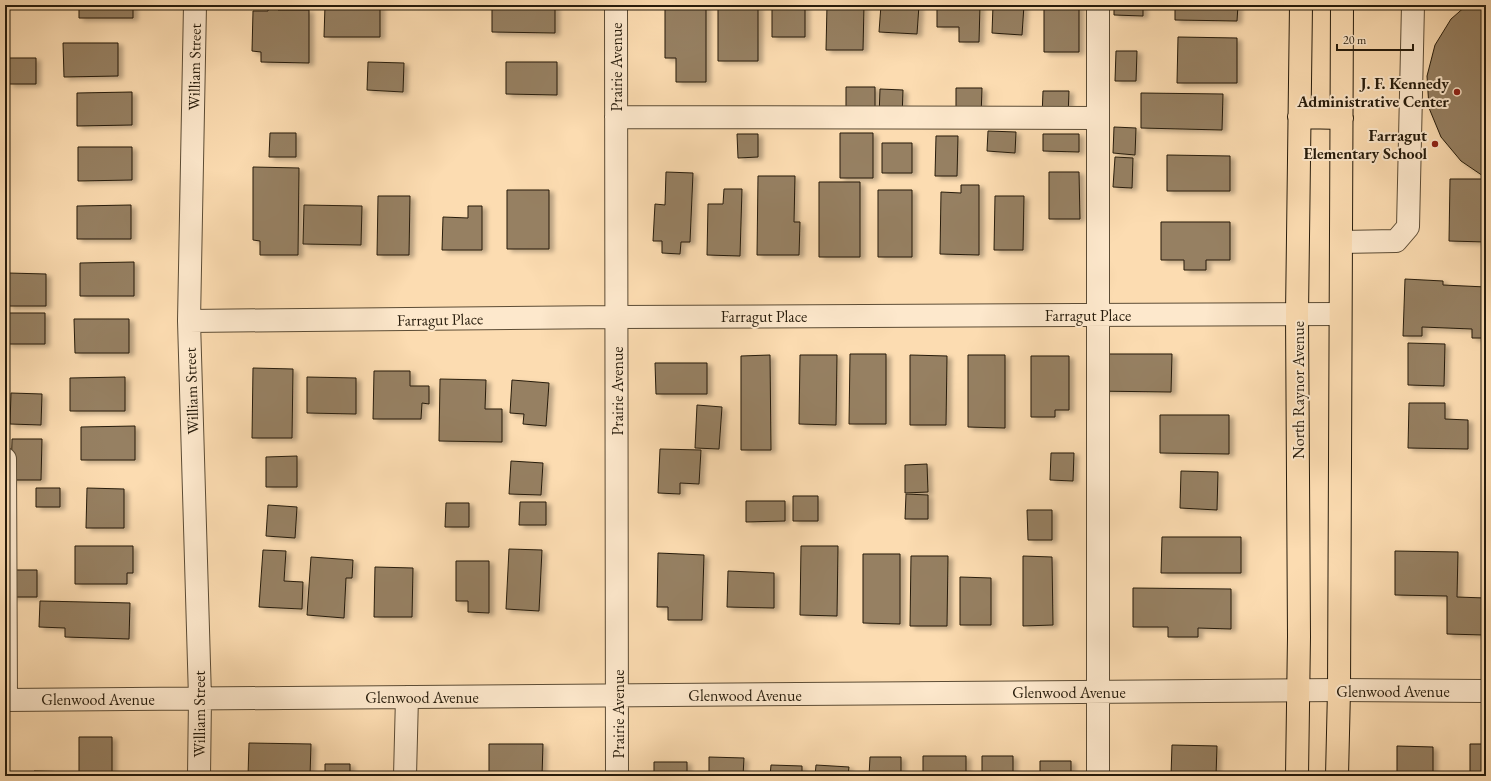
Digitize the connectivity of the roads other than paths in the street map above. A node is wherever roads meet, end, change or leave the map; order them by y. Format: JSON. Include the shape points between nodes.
{"nodes":[{"id":1,"x":196,"y":5,"type":"edge"},
{"id":2,"x":616,"y":5,"type":"edge"},
{"id":3,"x":1098,"y":5,"type":"edge"},
{"id":4,"x":1300,"y":5,"type":"edge"},
{"id":5,"x":1342,"y":5,"type":"edge"},
{"id":6,"x":1413,"y":5,"type":"edge"},
{"id":7,"x":616,"y":117,"type":"junction"},
{"id":8,"x":1299,"y":117,"type":"junction"},
{"id":9,"x":1098,"y":118,"type":"junction"},
{"id":10,"x":1342,"y":118,"type":"junction"},
{"id":11,"x":1341,"y":242,"type":"junction"},
{"id":12,"x":1297,"y":314,"type":"junction"},
{"id":13,"x":1340,"y":314,"type":"junction"},
{"id":14,"x":1098,"y":315,"type":"junction"},
{"id":15,"x":616,"y":317,"type":"junction"},
{"id":16,"x":189,"y":321,"type":"junction"},
{"id":17,"x":5,"y":459,"type":"edge"},
{"id":18,"x":1338,"y":690,"type":"junction"},
{"id":19,"x":1298,"y":691,"type":"junction"},
{"id":20,"x":1486,"y":691,"type":"edge"},
{"id":21,"x":1098,"y":692,"type":"junction"},
{"id":22,"x":618,"y":696,"type":"junction"},
{"id":23,"x":407,"y":697,"type":"junction"},
{"id":24,"x":200,"y":698,"type":"junction"},
{"id":25,"x":5,"y":700,"type":"edge"},
{"id":26,"x":199,"y":776,"type":"edge"},
{"id":27,"x":405,"y":776,"type":"edge"},
{"id":28,"x":617,"y":776,"type":"edge"},
{"id":29,"x":1098,"y":776,"type":"edge"},
{"id":30,"x":1297,"y":776,"type":"edge"},
{"id":31,"x":1337,"y":776,"type":"edge"}],
"edges":[{"from":1,"to":16,"type":"street","name":"William Street"},
{"from":2,"to":7,"type":"street","name":"Prairie Avenue"},
{"from":3,"to":9,"type":"street"},
{"from":4,"to":8,"type":"main road","name":"North Raynor Avenue"},
{"from":5,"to":10,"type":"main road"},
{"from":6,"to":11,"type":"street","via":[[1408,227],[1396,241]]},
{"from":7,"to":9,"type":"street"},
{"from":7,"to":15,"type":"street","name":"Prairie Avenue"},
{"from":8,"to":10,"type":"main road"},
{"from":8,"to":12,"type":"main road","name":"North Raynor Avenue"},
{"from":9,"to":14,"type":"street"},
{"from":10,"to":11,"type":"main road"},
{"from":11,"to":13,"type":"main road"},
{"from":12,"to":13,"type":"street","name":"Farragut Place"},
{"from":12,"to":14,"type":"street","name":"Farragut Place"},
{"from":12,"to":19,"type":"main road","name":"North Raynor Avenue"},
{"from":13,"to":18,"type":"main road"},
{"from":14,"to":15,"type":"street","name":"Farragut Place"},
{"from":14,"to":21,"type":"street"},
{"from":15,"to":16,"type":"street","name":"Farragut Place"},
{"from":15,"to":22,"type":"street","name":"Prairie Avenue"},
{"from":16,"to":24,"type":"street","name":"William Street"},
{"from":17,"to":25,"type":"street"},
{"from":18,"to":19,"type":"street","name":"Glenwood Avenue"},
{"from":18,"to":20,"type":"street","name":"Glenwood Avenue"},
{"from":18,"to":31,"type":"main road"},
{"from":19,"to":21,"type":"street","name":"Glenwood Avenue"},
{"from":19,"to":30,"type":"main road","name":"North Raynor Avenue"},
{"from":21,"to":22,"type":"street","name":"Glenwood Avenue"},
{"from":21,"to":29,"type":"street"},
{"from":22,"to":23,"type":"street","name":"Glenwood Avenue"},
{"from":22,"to":28,"type":"street","name":"Prairie Avenue"},
{"from":23,"to":24,"type":"street","name":"Glenwood Avenue"},
{"from":23,"to":27,"type":"street"},
{"from":24,"to":25,"type":"street","name":"Glenwood Avenue"},
{"from":24,"to":26,"type":"street","name":"William Street"}]}
